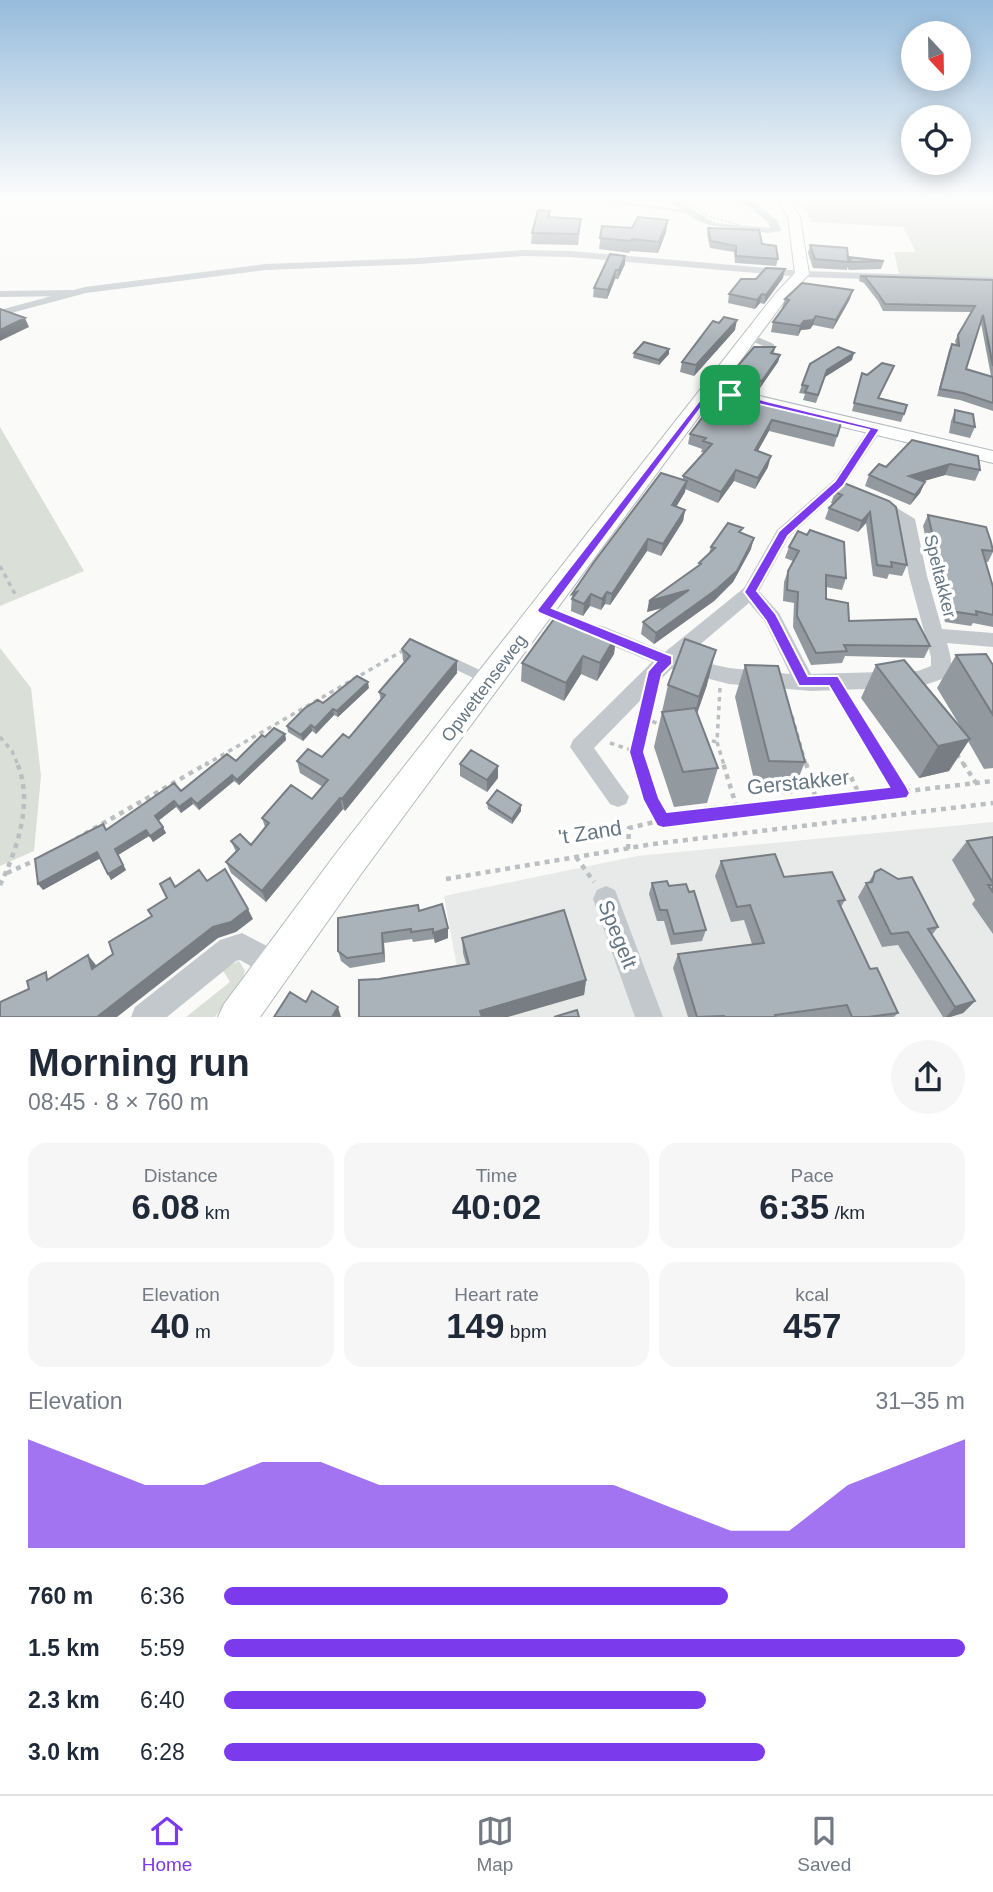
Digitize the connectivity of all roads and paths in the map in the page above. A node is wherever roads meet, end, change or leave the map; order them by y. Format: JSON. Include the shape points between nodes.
{"nodes":[{"id":1,"x":798,"y":247,"type":"edge"},
{"id":2,"x":802,"y":274,"type":"junction"},
{"id":3,"x":993,"y":280,"type":"edge"},
{"id":4,"x":74,"y":293,"type":"junction"},
{"id":5,"x":0,"y":294,"type":"edge"},
{"id":6,"x":0,"y":313,"type":"edge"},
{"id":7,"x":710,"y":390,"type":"junction"},
{"id":8,"x":875,"y":429,"type":"junction"},
{"id":9,"x":993,"y":457,"type":"edge"},
{"id":10,"x":849,"y":488,"type":"junction"},
{"id":11,"x":0,"y":566,"type":"edge"},
{"id":12,"x":750,"y":592,"type":"junction"},
{"id":13,"x":15,"y":594,"type":"dead end"},
{"id":14,"x":580,"y":624,"type":"edge"},
{"id":15,"x":934,"y":635,"type":"junction"},
{"id":16,"x":993,"y":640,"type":"edge"},
{"id":17,"x":415,"y":645,"type":"joint"},
{"id":18,"x":661,"y":666,"type":"junction"},
{"id":19,"x":723,"y":674,"type":"junction"},
{"id":20,"x":490,"y":681,"type":"junction"},
{"id":21,"x":804,"y":681,"type":"junction"},
{"id":22,"x":833,"y":681,"type":"junction"},
{"id":23,"x":792,"y":715,"type":"edge"},
{"id":24,"x":644,"y":718,"type":"junction"},
{"id":25,"x":668,"y":728,"type":"edge"},
{"id":26,"x":0,"y":737,"type":"edge"},
{"id":27,"x":590,"y":737,"type":"junction"},
{"id":28,"x":691,"y":737,"type":"edge"},
{"id":29,"x":717,"y":742,"type":"junction"},
{"id":30,"x":950,"y":743,"type":"edge"},
{"id":31,"x":636,"y":752,"type":"junction"},
{"id":32,"x":851,"y":777,"type":"dead end"},
{"id":33,"x":993,"y":780,"type":"edge"},
{"id":34,"x":976,"y":783,"type":"junction"},
{"id":35,"x":901,"y":793,"type":"junction"},
{"id":36,"x":618,"y":797,"type":"dead end"},
{"id":37,"x":861,"y":798,"type":"junction"},
{"id":38,"x":817,"y":803,"type":"junction"},
{"id":39,"x":993,"y":803,"type":"edge"},
{"id":40,"x":661,"y":818,"type":"junction"},
{"id":41,"x":65,"y":845,"type":"edge"},
{"id":42,"x":628,"y":849,"type":"junction"},
{"id":43,"x":576,"y":857,"type":"junction"},
{"id":44,"x":41,"y":858,"type":"edge"},
{"id":45,"x":7,"y":873,"type":"junction"},
{"id":46,"x":446,"y":879,"type":"dead end"},
{"id":47,"x":0,"y":885,"type":"edge"},
{"id":48,"x":606,"y":899,"type":"joint"},
{"id":49,"x":274,"y":965,"type":"junction"},
{"id":50,"x":145,"y":1017,"type":"edge"},
{"id":51,"x":237,"y":1017,"type":"edge"},
{"id":52,"x":649,"y":1017,"type":"edge"}],
"edges":[{"from":1,"to":2,"type":"street"},
{"from":2,"to":3,"type":"street"},
{"from":2,"to":4,"type":"street","via":[[523,253],[265,267]]},
{"from":2,"to":7,"type":"street","name":"Opwettenseweg"},
{"from":4,"to":5,"type":"lane"},
{"from":4,"to":6,"type":"street"},
{"from":7,"to":8,"type":"street"},
{"from":7,"to":20,"type":"street","name":"Opwettenseweg","via":[[550,612]]},
{"from":8,"to":9,"type":"street"},
{"from":8,"to":10,"type":"street"},
{"from":10,"to":12,"type":"street","via":[[783,534]]},
{"from":10,"to":15,"type":"street","name":"Speltakker","via":[[907,519]]},
{"from":11,"to":13,"type":"path"},
{"from":12,"to":18,"type":"street"},
{"from":12,"to":21,"type":"street","via":[[772,618]]},
{"from":14,"to":18,"type":"street"},
{"from":15,"to":16,"type":"street"},
{"from":15,"to":22,"type":"street","via":[[941,657],[941,671],[935,675]]},
{"from":17,"to":20,"type":"lane"},
{"from":17,"to":41,"type":"path"},
{"from":18,"to":19,"type":"street"},
{"from":18,"to":24,"type":"path"},
{"from":18,"to":27,"type":"street"},
{"from":19,"to":21,"type":"street"},
{"from":19,"to":29,"type":"path"},
{"from":20,"to":49,"type":"street","name":"Opwettenseweg"},
{"from":21,"to":22,"type":"street"},
{"from":22,"to":35,"type":"path"},
{"from":23,"to":38,"type":"path","via":[[804,744]]},
{"from":24,"to":25,"type":"path"},
{"from":24,"to":31,"type":"path"},
{"from":26,"to":45,"type":"path","via":[[19,761],[23,796],[22,820]]},
{"from":27,"to":31,"type":"path"},
{"from":27,"to":36,"type":"street","via":[[582,747]]},
{"from":28,"to":29,"type":"path"},
{"from":29,"to":40,"type":"path","via":[[736,805]]},
{"from":30,"to":34,"type":"path"},
{"from":31,"to":40,"type":"path"},
{"from":32,"to":37,"type":"path"},
{"from":33,"to":34,"type":"path","name":"Gerstakker"},
{"from":34,"to":35,"type":"path","name":"Gerstakker"},
{"from":35,"to":37,"type":"path","name":"Gerstakker"},
{"from":37,"to":38,"type":"path","name":"Gerstakker"},
{"from":38,"to":40,"type":"path","name":"Gerstakker"},
{"from":39,"to":42,"type":"path","name":"'t Zand"},
{"from":40,"to":42,"type":"path","name":"Gerstakker","via":[[629,828]]},
{"from":42,"to":43,"type":"path","name":"'t Zand"},
{"from":43,"to":46,"type":"path","name":"'t Zand"},
{"from":43,"to":48,"type":"path","name":"Spegelt"},
{"from":44,"to":45,"type":"path"},
{"from":45,"to":47,"type":"path"},
{"from":48,"to":52,"type":"street","name":"Spegelt"},
{"from":49,"to":50,"type":"street","via":[[242,946],[229,949]]},
{"from":49,"to":51,"type":"street","name":"Opwettenseweg"}]}
